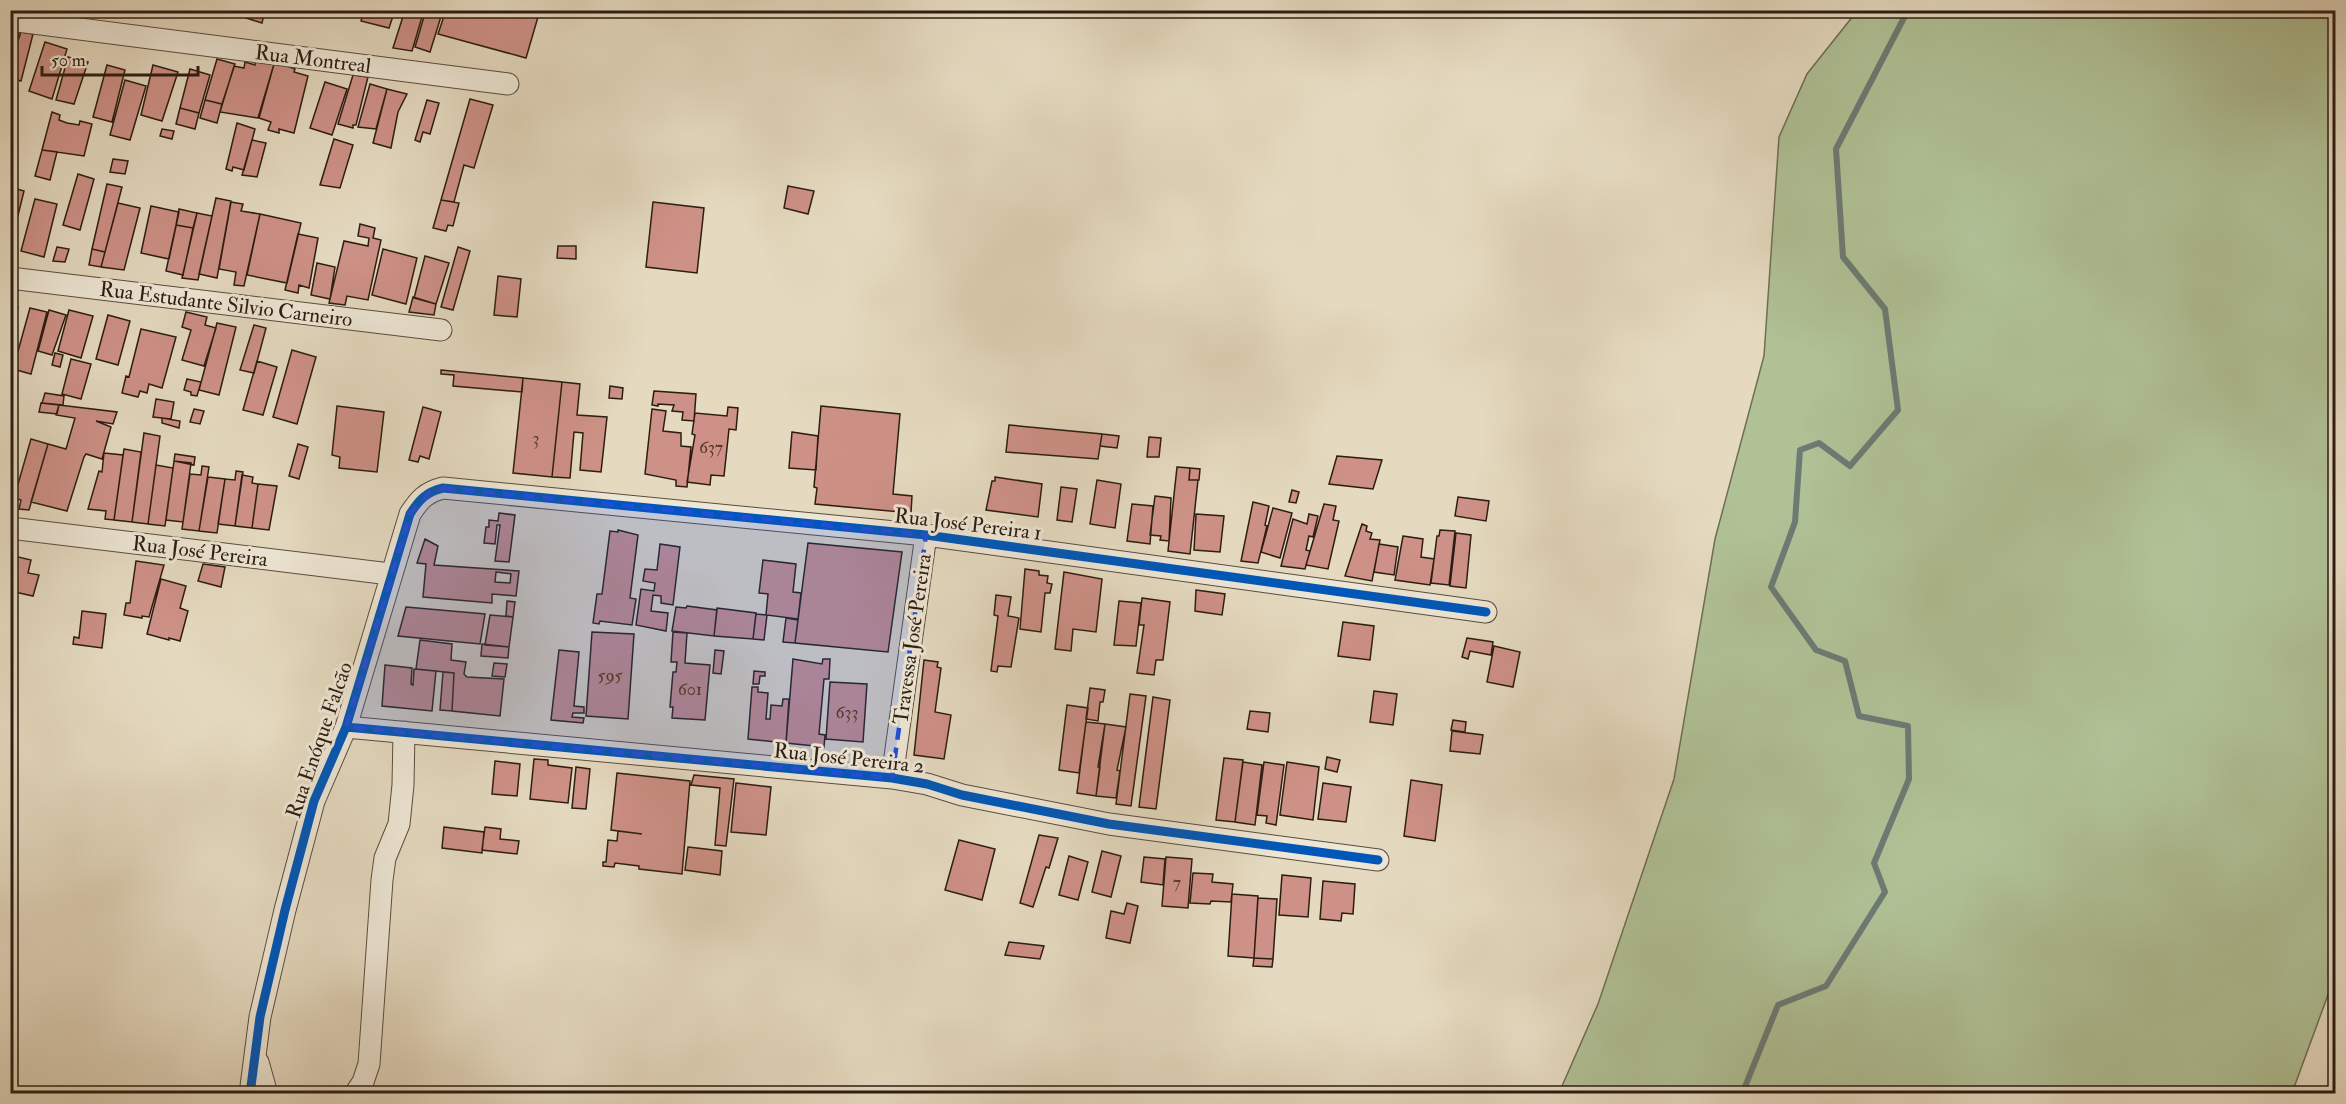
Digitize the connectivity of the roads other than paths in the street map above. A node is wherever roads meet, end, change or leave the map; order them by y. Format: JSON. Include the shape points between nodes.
{"nodes":[{"id":1,"x":10,"y":21,"type":"edge"},
{"id":2,"x":508,"y":84,"type":"dead end"},
{"id":3,"x":10,"y":278,"type":"edge"},
{"id":4,"x":441,"y":330,"type":"dead end"},
{"id":5,"x":443,"y":488,"type":"joint"},
{"id":6,"x":10,"y":528,"type":"edge"},
{"id":7,"x":926,"y":535,"type":"junction"},
{"id":8,"x":390,"y":574,"type":"junction"},
{"id":9,"x":1486,"y":612,"type":"dead end"},
{"id":10,"x":346,"y":727,"type":"junction"},
{"id":11,"x":404,"y":732,"type":"junction"},
{"id":12,"x":892,"y":778,"type":"junction"},
{"id":13,"x":1378,"y":860,"type":"dead end"},
{"id":14,"x":256,"y":1052,"type":"junction"},
{"id":15,"x":250,"y":1094,"type":"edge"},
{"id":16,"x":267,"y":1094,"type":"edge"},
{"id":17,"x":355,"y":1094,"type":"edge"}],
"edges":[{"from":1,"to":2,"type":"street","name":"Rua Montreal"},
{"from":3,"to":4,"type":"street","name":"Rua Estudante Silvio Carneiro"},
{"from":5,"to":7,"type":"street","name":"Rua José Pereira 1"},
{"from":5,"to":8,"type":"street","name":"Rua Enóque Falcão","via":[[430,492],[410,514]]},
{"from":6,"to":8,"type":"street","name":"Rua José Pereira"},
{"from":7,"to":9,"type":"street","name":"Rua José Pereira 1"},
{"from":7,"to":12,"type":"street","name":"Travessa José Pereira"},
{"from":8,"to":10,"type":"street","name":"Rua Enóque Falcão"},
{"from":10,"to":11,"type":"street","name":"Rua José Pereira 2"},
{"from":10,"to":14,"type":"street","name":"Rua Enóque Falcão","via":[[314,801],[271,966]]},
{"from":11,"to":12,"type":"street","name":"Rua José Pereira 2"},
{"from":11,"to":17,"type":"street","via":[[399,824],[385,858],[382,880],[369,1064]]},
{"from":12,"to":13,"type":"street","name":"Rua José Pereira 2","via":[[1109,824]]},
{"from":14,"to":15,"type":"street","name":"Rua Enóque Falcão"},
{"from":14,"to":16,"type":"street"}]}
